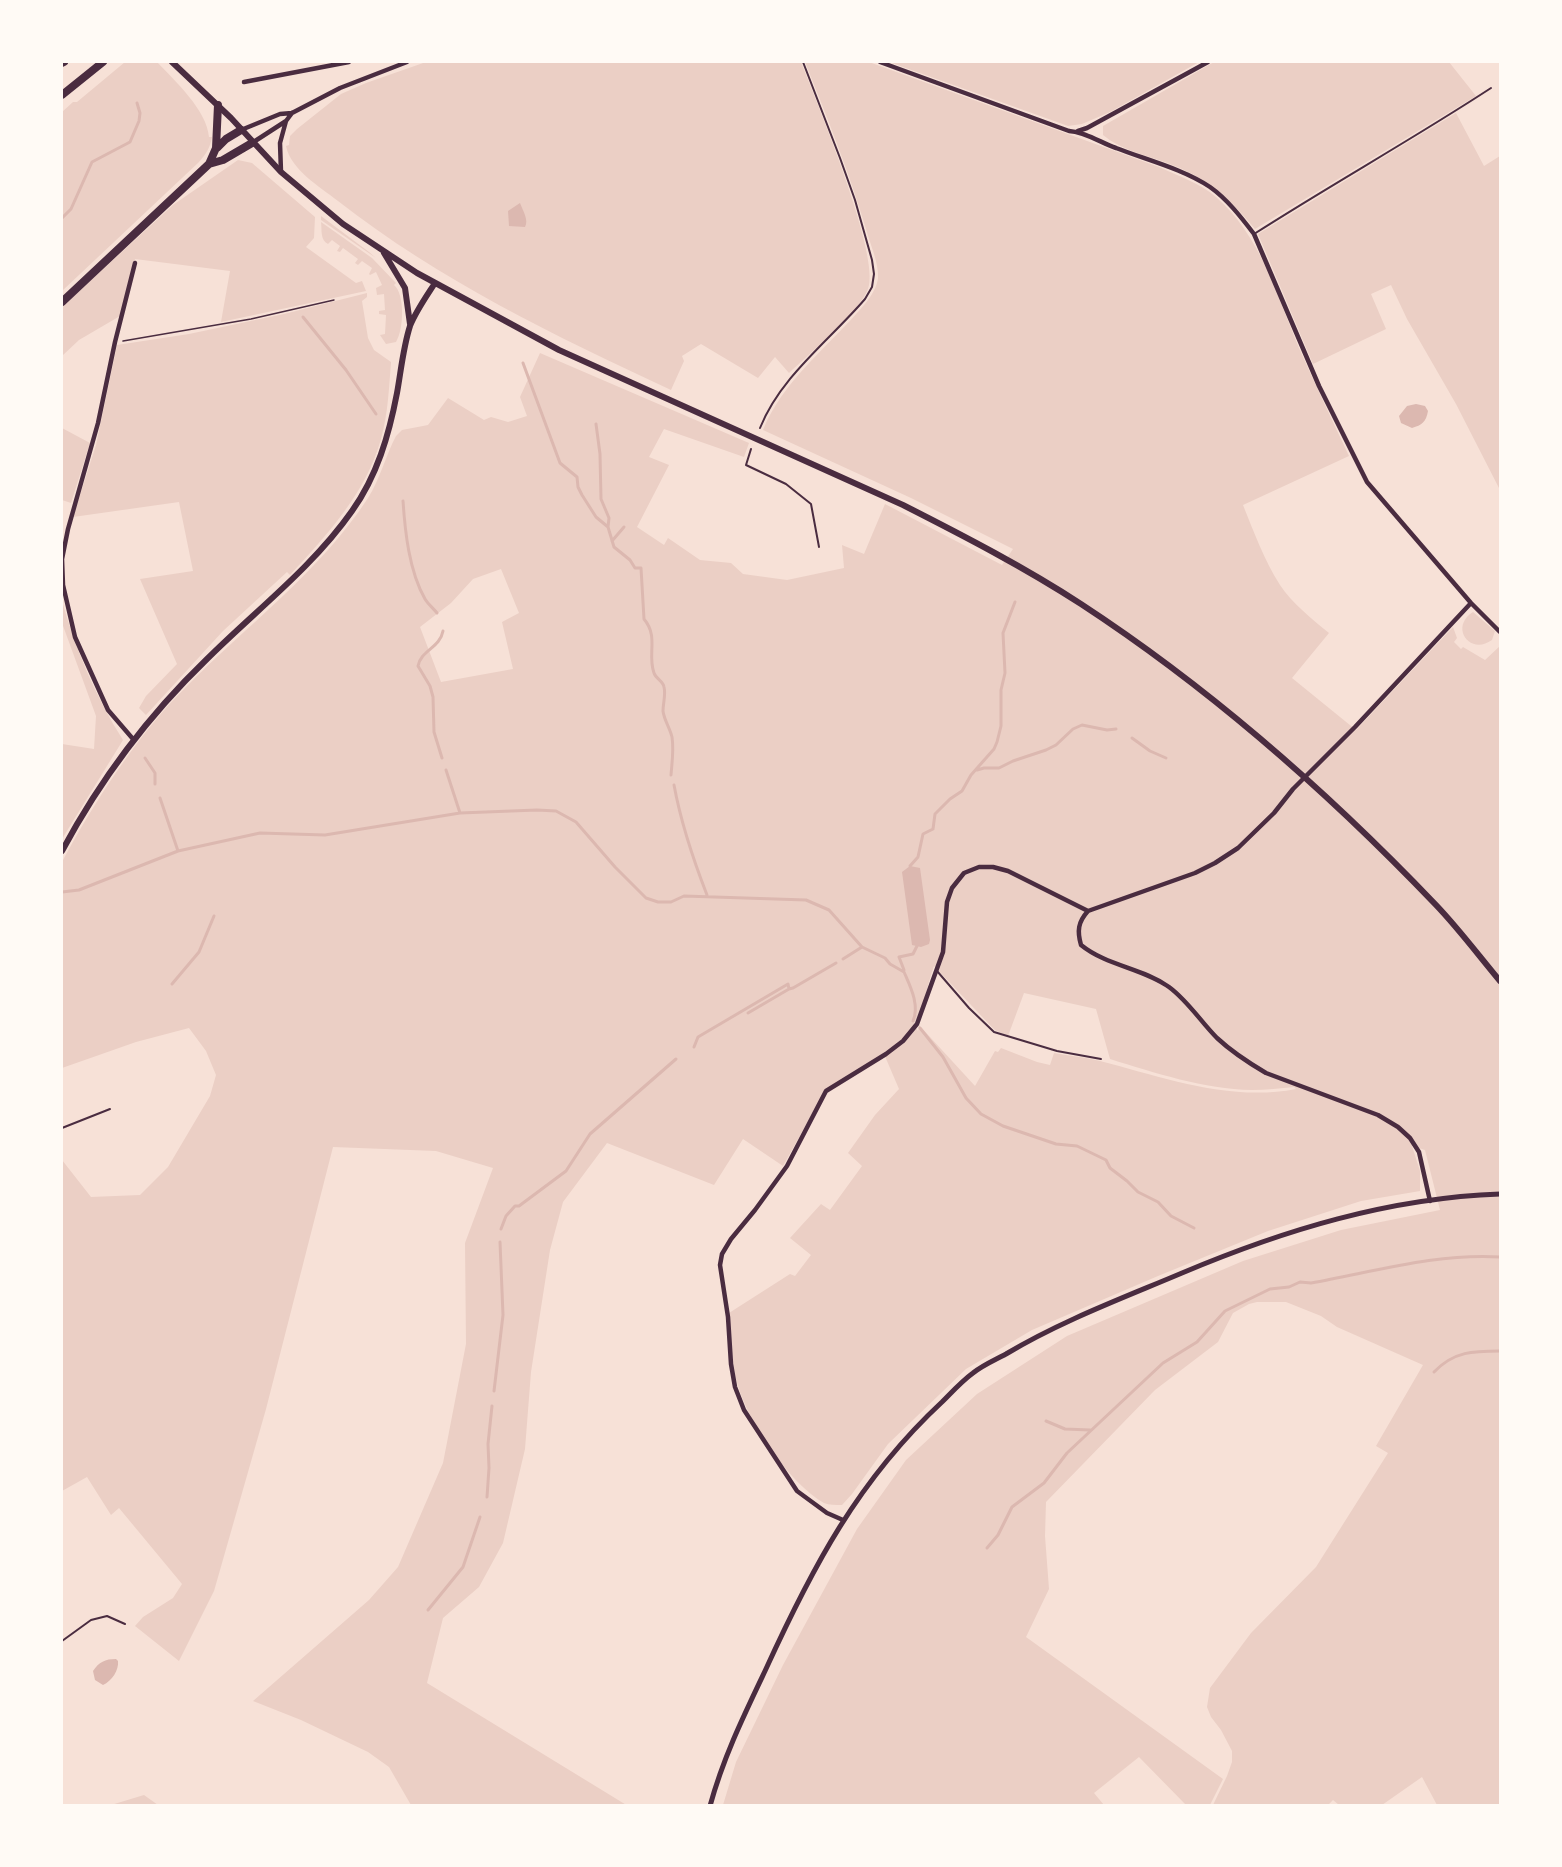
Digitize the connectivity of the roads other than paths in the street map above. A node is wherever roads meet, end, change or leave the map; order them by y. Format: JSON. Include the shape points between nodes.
{"nodes":[{"id":1,"x":103,"y":62,"type":"edge"},
{"id":2,"x":172,"y":62,"type":"edge"},
{"id":3,"x":349,"y":62,"type":"edge"},
{"id":4,"x":407,"y":62,"type":"edge"},
{"id":5,"x":803,"y":62,"type":"edge"},
{"id":6,"x":880,"y":62,"type":"edge"},
{"id":7,"x":1208,"y":62,"type":"edge"},
{"id":8,"x":244,"y":82,"type":"dead end"},
{"id":9,"x":1491,"y":88,"type":"dead end"},
{"id":10,"x":62,"y":95,"type":"edge"},
{"id":11,"x":218,"y":105,"type":"junction"},
{"id":12,"x":292,"y":113,"type":"junction"},
{"id":13,"x":286,"y":121,"type":"junction"},
{"id":14,"x":241,"y":130,"type":"junction"},
{"id":15,"x":1077,"y":131,"type":"junction"},
{"id":16,"x":252,"y":143,"type":"junction"},
{"id":17,"x":216,"y":148,"type":"junction"},
{"id":18,"x":209,"y":164,"type":"junction"},
{"id":19,"x":281,"y":172,"type":"junction"},
{"id":20,"x":1254,"y":234,"type":"junction"},
{"id":21,"x":382,"y":250,"type":"junction"},
{"id":22,"x":135,"y":263,"type":"dead end"},
{"id":23,"x":435,"y":283,"type":"junction"},
{"id":24,"x":62,"y":302,"type":"edge"},
{"id":25,"x":411,"y":326,"type":"junction"},
{"id":26,"x":760,"y":428,"type":"dead end"},
{"id":27,"x":751,"y":449,"type":"dead end"},
{"id":28,"x":819,"y":547,"type":"dead end"},
{"id":29,"x":1471,"y":603,"type":"junction"},
{"id":30,"x":1500,"y":632,"type":"edge"},
{"id":31,"x":133,"y":739,"type":"junction"},
{"id":32,"x":62,"y":851,"type":"edge"},
{"id":33,"x":1088,"y":911,"type":"junction"},
{"id":34,"x":937,"y":971,"type":"junction"},
{"id":35,"x":1500,"y":981,"type":"edge"},
{"id":36,"x":1101,"y":1059,"type":"dead end"},
{"id":37,"x":110,"y":1109,"type":"dead end"},
{"id":38,"x":62,"y":1128,"type":"edge"},
{"id":39,"x":1500,"y":1194,"type":"edge"},
{"id":40,"x":1430,"y":1201,"type":"junction"},
{"id":41,"x":843,"y":1520,"type":"junction"},
{"id":42,"x":125,"y":1624,"type":"dead end"},
{"id":43,"x":62,"y":1641,"type":"edge"},
{"id":44,"x":710,"y":1806,"type":"edge"}],
"edges":[{"from":1,"to":10,"type":"highway"},
{"from":2,"to":11,"type":"main road"},
{"from":3,"to":8,"type":"street"},
{"from":4,"to":12,"type":"street","via":[[340,88]]},
{"from":5,"to":26,"type":"lane","via":[[855,200],[874,274],[865,299],[798,369]]},
{"from":6,"to":15,"type":"street"},
{"from":7,"to":15,"type":"street"},
{"from":9,"to":20,"type":"lane"},
{"from":11,"to":14,"type":"main road"},
{"from":11,"to":17,"type":"highway"},
{"from":12,"to":13,"type":"street"},
{"from":12,"to":14,"type":"street"},
{"from":13,"to":16,"type":"street"},
{"from":13,"to":19,"type":"street","via":[[280,143]]},
{"from":14,"to":16,"type":"main road"},
{"from":14,"to":17,"type":"highway"},
{"from":15,"to":20,"type":"street","via":[[1207,185],[1239,214]]},
{"from":16,"to":18,"type":"highway"},
{"from":16,"to":19,"type":"main road"},
{"from":17,"to":18,"type":"highway"},
{"from":18,"to":24,"type":"highway"},
{"from":19,"to":21,"type":"main road"},
{"from":20,"to":29,"type":"street","via":[[1319,386],[1367,482]]},
{"from":21,"to":23,"type":"main road"},
{"from":21,"to":25,"type":"main road","via":[[405,288]]},
{"from":22,"to":31,"type":"street","via":[[93,445],[64,543],[63,585],[75,637],[98,691],[108,710]]},
{"from":23,"to":25,"type":"main road"},
{"from":23,"to":35,"type":"main road","via":[[569,355],[903,505],[1080,603],[1191,682],[1340,810],[1437,907]]},
{"from":25,"to":31,"type":"main road","via":[[387,438],[370,482],[353,510],[330,539],[204,661]]},
{"from":27,"to":28,"type":"lane","via":[[746,465],[786,484],[811,504]]},
{"from":29,"to":30,"type":"street"},
{"from":29,"to":33,"type":"street","via":[[1238,848],[1177,880]]},
{"from":31,"to":32,"type":"main road"},
{"from":33,"to":34,"type":"street","via":[[1008,871],[979,867],[964,873],[952,888]]},
{"from":33,"to":40,"type":"street","via":[[1078,928],[1081,945],[1098,957],[1169,987],[1216,1037],[1249,1063],[1274,1077],[1378,1115],[1398,1127],[1419,1152]]},
{"from":34,"to":36,"type":"lane","via":[[994,1032],[1057,1052]]},
{"from":34,"to":41,"type":"street","via":[[917,1024],[903,1041],[826,1091],[787,1166],[730,1239],[720,1265],[730,1364],[744,1410],[797,1491]]},
{"from":37,"to":38,"type":"lane"},
{"from":39,"to":40,"type":"street"},
{"from":40,"to":41,"type":"street","via":[[1359,1213],[1266,1240],[1037,1335],[973,1373],[919,1423],[883,1463]]},
{"from":41,"to":44,"type":"street","via":[[789,1619],[721,1767]]},
{"from":42,"to":43,"type":"lane","via":[[107,1616],[91,1620]]}]}
